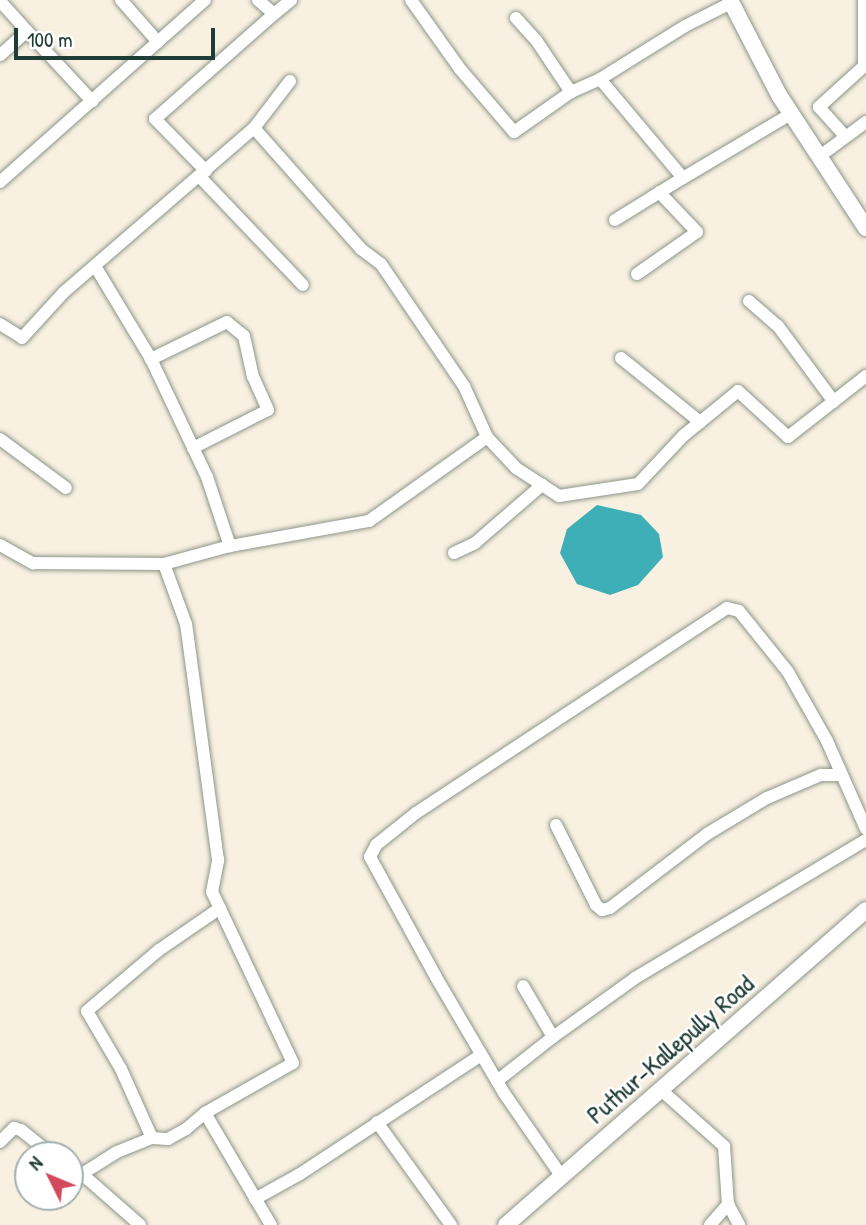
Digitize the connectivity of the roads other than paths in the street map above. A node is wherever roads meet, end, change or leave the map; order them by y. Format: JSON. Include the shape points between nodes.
{"nodes":[{"id":1,"x":121,"y":0,"type":"edge"},
{"id":2,"x":205,"y":0,"type":"edge"},
{"id":3,"x":258,"y":0,"type":"edge"},
{"id":4,"x":291,"y":0,"type":"edge"},
{"id":5,"x":411,"y":0,"type":"edge"},
{"id":6,"x":864,"y":0,"type":"edge"},
{"id":7,"x":0,"y":1,"type":"edge"},
{"id":8,"x":730,"y":1,"type":"edge"},
{"id":9,"x":274,"y":14,"type":"junction"},
{"id":10,"x":516,"y":18,"type":"dead end"},
{"id":11,"x":27,"y":31,"type":"junction"},
{"id":12,"x":158,"y":42,"type":"junction"},
{"id":13,"x":0,"y":55,"type":"edge"},
{"id":14,"x":600,"y":79,"type":"junction"},
{"id":15,"x":290,"y":81,"type":"dead end"},
{"id":16,"x":571,"y":92,"type":"junction"},
{"id":17,"x":92,"y":101,"type":"junction"},
{"id":18,"x":791,"y":114,"type":"junction"},
{"id":19,"x":866,"y":122,"type":"edge"},
{"id":20,"x":254,"y":128,"type":"junction"},
{"id":21,"x":845,"y":136,"type":"junction"},
{"id":22,"x":820,"y":156,"type":"junction"},
{"id":23,"x":203,"y":174,"type":"junction"},
{"id":24,"x":683,"y":178,"type":"junction"},
{"id":25,"x":0,"y":182,"type":"edge"},
{"id":26,"x":659,"y":192,"type":"junction"},
{"id":27,"x":615,"y":219,"type":"dead end"},
{"id":28,"x":866,"y":228,"type":"edge"},
{"id":29,"x":95,"y":266,"type":"junction"},
{"id":30,"x":637,"y":274,"type":"dead end"},
{"id":31,"x":303,"y":285,"type":"dead end"},
{"id":32,"x":749,"y":301,"type":"dead end"},
{"id":33,"x":0,"y":324,"type":"edge"},
{"id":34,"x":621,"y":358,"type":"dead end"},
{"id":35,"x":151,"y":359,"type":"junction"},
{"id":36,"x":866,"y":376,"type":"edge"},
{"id":37,"x":834,"y":402,"type":"junction"},
{"id":38,"x":700,"y":422,"type":"junction"},
{"id":39,"x":487,"y":437,"type":"junction"},
{"id":40,"x":0,"y":439,"type":"edge"},
{"id":41,"x":193,"y":449,"type":"junction"},
{"id":42,"x":542,"y":485,"type":"junction"},
{"id":43,"x":66,"y":488,"type":"dead end"},
{"id":44,"x":0,"y":545,"type":"edge"},
{"id":45,"x":230,"y":546,"type":"junction"},
{"id":46,"x":454,"y":553,"type":"dead end"},
{"id":47,"x":164,"y":564,"type":"junction"},
{"id":48,"x":842,"y":775,"type":"junction"},
{"id":49,"x":556,"y":825,"type":"dead end"},
{"id":50,"x":866,"y":829,"type":"edge"},
{"id":51,"x":866,"y":841,"type":"edge"},
{"id":52,"x":220,"y":908,"type":"junction"},
{"id":53,"x":866,"y":910,"type":"edge"},
{"id":54,"x":523,"y":986,"type":"dead end"},
{"id":55,"x":553,"y":1037,"type":"junction"},
{"id":56,"x":481,"y":1055,"type":"junction"},
{"id":57,"x":496,"y":1081,"type":"junction"},
{"id":58,"x":660,"y":1089,"type":"junction"},
{"id":59,"x":205,"y":1113,"type":"junction"},
{"id":60,"x":377,"y":1122,"type":"junction"},
{"id":61,"x":152,"y":1138,"type":"junction"},
{"id":62,"x":35,"y":1141,"type":"edge"},
{"id":63,"x":0,"y":1142,"type":"edge"},
{"id":64,"x":84,"y":1173,"type":"edge"},
{"id":65,"x":84,"y":1176,"type":"edge"},
{"id":66,"x":562,"y":1177,"type":"junction"},
{"id":67,"x":255,"y":1199,"type":"junction"},
{"id":68,"x":728,"y":1204,"type":"junction"},
{"id":69,"x":140,"y":1225,"type":"edge"},
{"id":70,"x":271,"y":1225,"type":"edge"},
{"id":71,"x":451,"y":1225,"type":"edge"},
{"id":72,"x":506,"y":1225,"type":"edge"},
{"id":73,"x":710,"y":1225,"type":"edge"},
{"id":74,"x":739,"y":1225,"type":"edge"}],
"edges":[{"from":1,"to":12,"type":"street"},
{"from":2,"to":12,"type":"street"},
{"from":3,"to":9,"type":"street"},
{"from":4,"to":9,"type":"street"},
{"from":5,"to":16,"type":"street","via":[[460,69],[514,132]]},
{"from":6,"to":21,"type":"street","via":[[864,65],[819,107]]},
{"from":7,"to":11,"type":"street"},
{"from":8,"to":14,"type":"street"},
{"from":8,"to":18,"type":"main road"},
{"from":9,"to":23,"type":"street","via":[[155,119]]},
{"from":10,"to":16,"type":"street"},
{"from":11,"to":13,"type":"street"},
{"from":11,"to":17,"type":"street"},
{"from":12,"to":17,"type":"street"},
{"from":14,"to":16,"type":"street"},
{"from":14,"to":24,"type":"street"},
{"from":15,"to":20,"type":"street"},
{"from":17,"to":25,"type":"street"},
{"from":18,"to":22,"type":"main road"},
{"from":18,"to":24,"type":"street"},
{"from":19,"to":21,"type":"street"},
{"from":20,"to":23,"type":"street"},
{"from":20,"to":39,"type":"street","via":[[361,249],[381,264],[464,386]]},
{"from":21,"to":22,"type":"street"},
{"from":22,"to":28,"type":"main road"},
{"from":23,"to":29,"type":"street"},
{"from":23,"to":31,"type":"street"},
{"from":24,"to":26,"type":"street"},
{"from":26,"to":27,"type":"street"},
{"from":26,"to":30,"type":"street","via":[[697,232]]},
{"from":29,"to":33,"type":"street","via":[[22,338]]},
{"from":29,"to":35,"type":"street"},
{"from":32,"to":37,"type":"street","via":[[778,326]]},
{"from":34,"to":38,"type":"street"},
{"from":35,"to":41,"type":"street"},
{"from":35,"to":41,"type":"street","via":[[227,321],[244,336],[253,377],[268,410]]},
{"from":36,"to":37,"type":"street"},
{"from":37,"to":38,"type":"street","via":[[788,438],[738,391]]},
{"from":38,"to":42,"type":"street","via":[[638,484],[559,496]]},
{"from":39,"to":42,"type":"street","via":[[516,468]]},
{"from":39,"to":45,"type":"street","via":[[369,521]]},
{"from":40,"to":43,"type":"street"},
{"from":41,"to":45,"type":"street"},
{"from":42,"to":46,"type":"street","via":[[475,542]]},
{"from":44,"to":47,"type":"street","via":[[33,563]]},
{"from":45,"to":47,"type":"street"},
{"from":47,"to":52,"type":"street","via":[[186,624],[218,860],[212,892]]},
{"from":48,"to":49,"type":"street","via":[[821,775],[767,798],[707,834],[602,910]]},
{"from":48,"to":50,"type":"street"},
{"from":48,"to":56,"type":"street","via":[[788,673],[739,611],[727,608],[416,813],[376,845],[370,857]]},
{"from":51,"to":55,"type":"street","via":[[635,978]]},
{"from":52,"to":59,"type":"street","via":[[293,1063]]},
{"from":52,"to":61,"type":"street","via":[[159,950],[87,1011],[121,1069]]},
{"from":53,"to":58,"type":"main road","name":"Puthur-Kallepully Road"},
{"from":54,"to":55,"type":"street"},
{"from":55,"to":57,"type":"street"},
{"from":56,"to":57,"type":"street"},
{"from":56,"to":60,"type":"street"},
{"from":57,"to":66,"type":"street"},
{"from":58,"to":66,"type":"main road","name":"Puthur-Kallepully Road"},
{"from":58,"to":68,"type":"street","via":[[724,1146]]},
{"from":59,"to":61,"type":"street","via":[[168,1139]]},
{"from":59,"to":67,"type":"street"},
{"from":60,"to":67,"type":"street"},
{"from":60,"to":71,"type":"street"},
{"from":61,"to":64,"type":"street"},
{"from":62,"to":63,"type":"street","via":[[14,1128]]},
{"from":65,"to":69,"type":"street"},
{"from":66,"to":72,"type":"main road","name":"Puthur-Kallepully Road"},
{"from":67,"to":70,"type":"street"},
{"from":68,"to":73,"type":"street"},
{"from":68,"to":74,"type":"street"}]}
